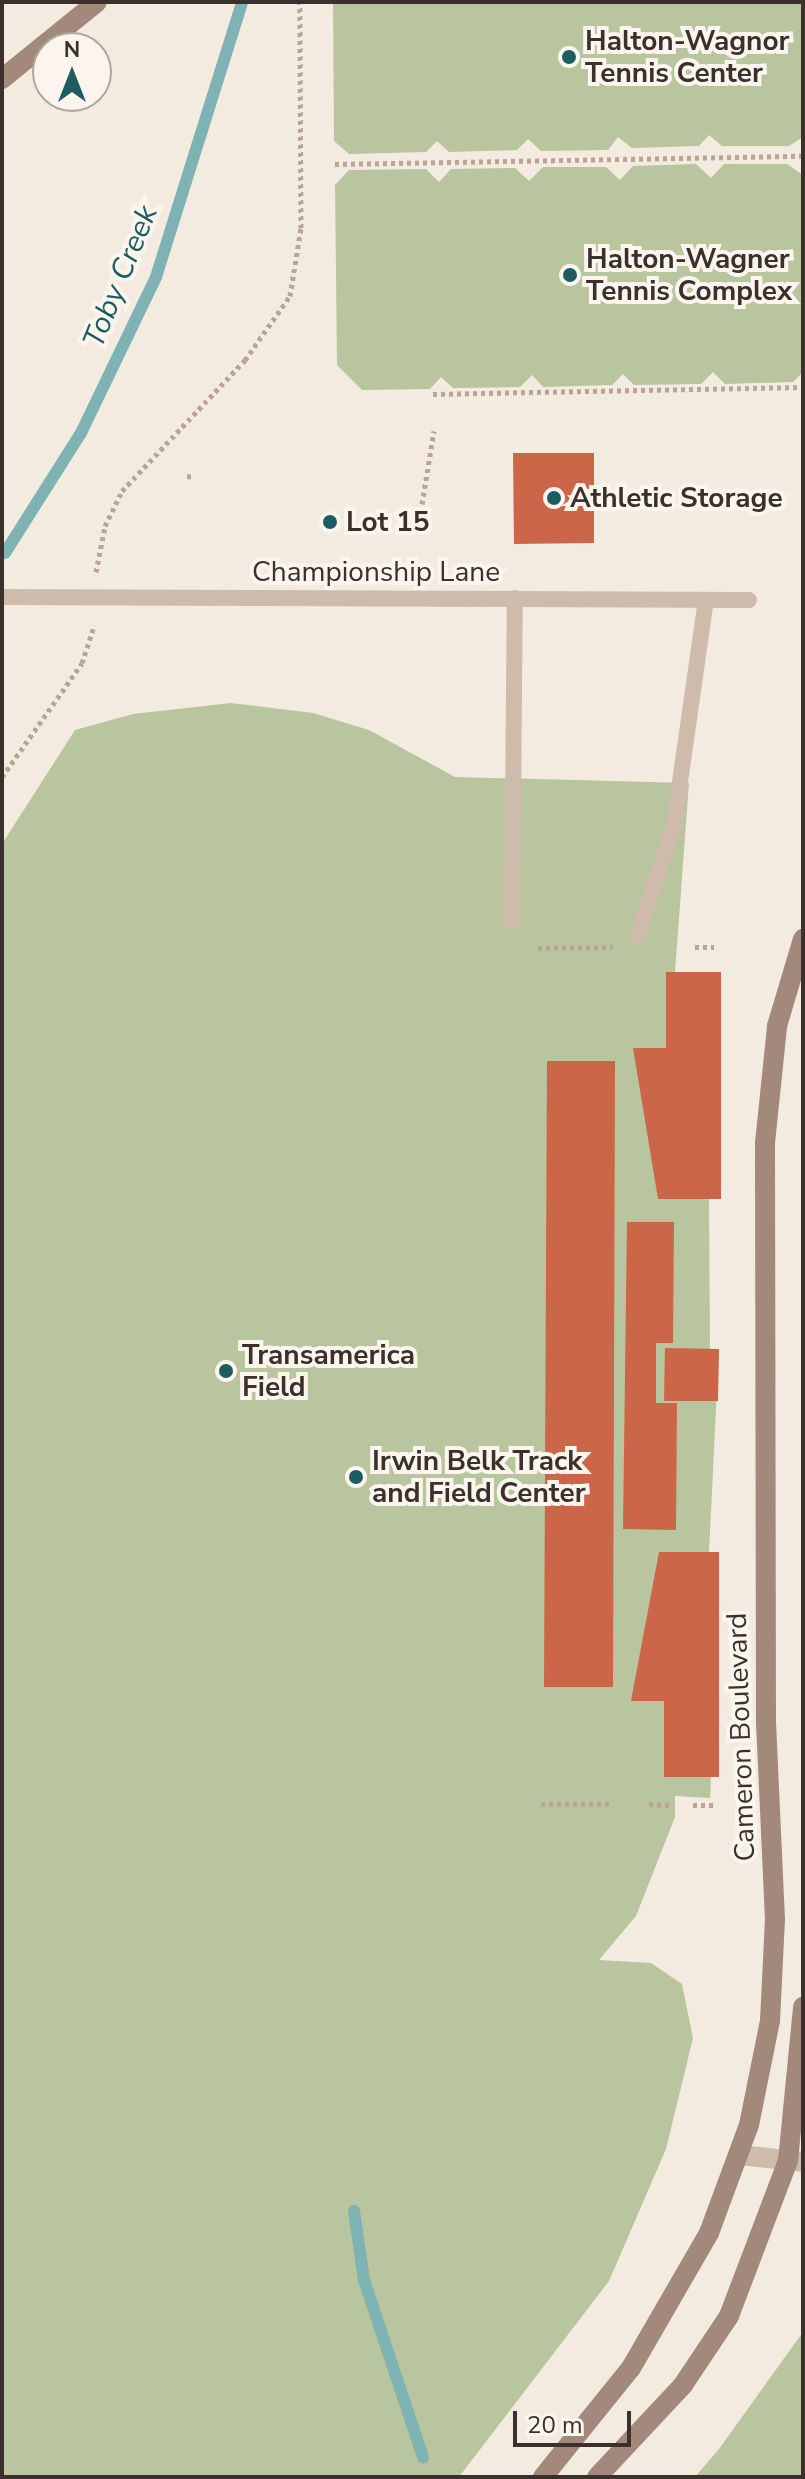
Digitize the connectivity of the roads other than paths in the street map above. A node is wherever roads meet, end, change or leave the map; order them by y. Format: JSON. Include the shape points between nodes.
{"nodes":[{"id":1,"x":97,"y":2,"type":"edge"},
{"id":2,"x":2,"y":79,"type":"edge"},
{"id":3,"x":2,"y":597,"type":"edge"},
{"id":4,"x":515,"y":598,"type":"junction"},
{"id":5,"x":706,"y":600,"type":"junction"},
{"id":6,"x":749,"y":600,"type":"dead end"},
{"id":7,"x":512,"y":921,"type":"dead end"},
{"id":8,"x":638,"y":936,"type":"dead end"},
{"id":9,"x":803,"y":939,"type":"edge"},
{"id":10,"x":803,"y":2007,"type":"edge"},
{"id":11,"x":740,"y":2155,"type":"junction"},
{"id":12,"x":796,"y":2162,"type":"edge"},
{"id":13,"x":543,"y":2477,"type":"edge"},
{"id":14,"x":597,"y":2477,"type":"edge"}],
"edges":[{"from":1,"to":2,"type":"street"},
{"from":3,"to":4,"type":"lane","name":"Championship Lane"},
{"from":4,"to":5,"type":"lane","name":"Championship Lane"},
{"from":4,"to":7,"type":"lane"},
{"from":5,"to":6,"type":"lane","name":"Championship Lane"},
{"from":5,"to":8,"type":"lane","via":[[674,824]]},
{"from":9,"to":11,"type":"street","name":"Cameron Boulevard","via":[[777,1026],[765,1143],[766,1722],[775,1935],[770,2021]]},
{"from":10,"to":12,"type":"street"},
{"from":11,"to":12,"type":"street"},
{"from":11,"to":13,"type":"street","name":"Cameron Boulevard","via":[[675,2300],[631,2368]]},
{"from":12,"to":14,"type":"street","via":[[729,2316],[683,2385]]}]}
